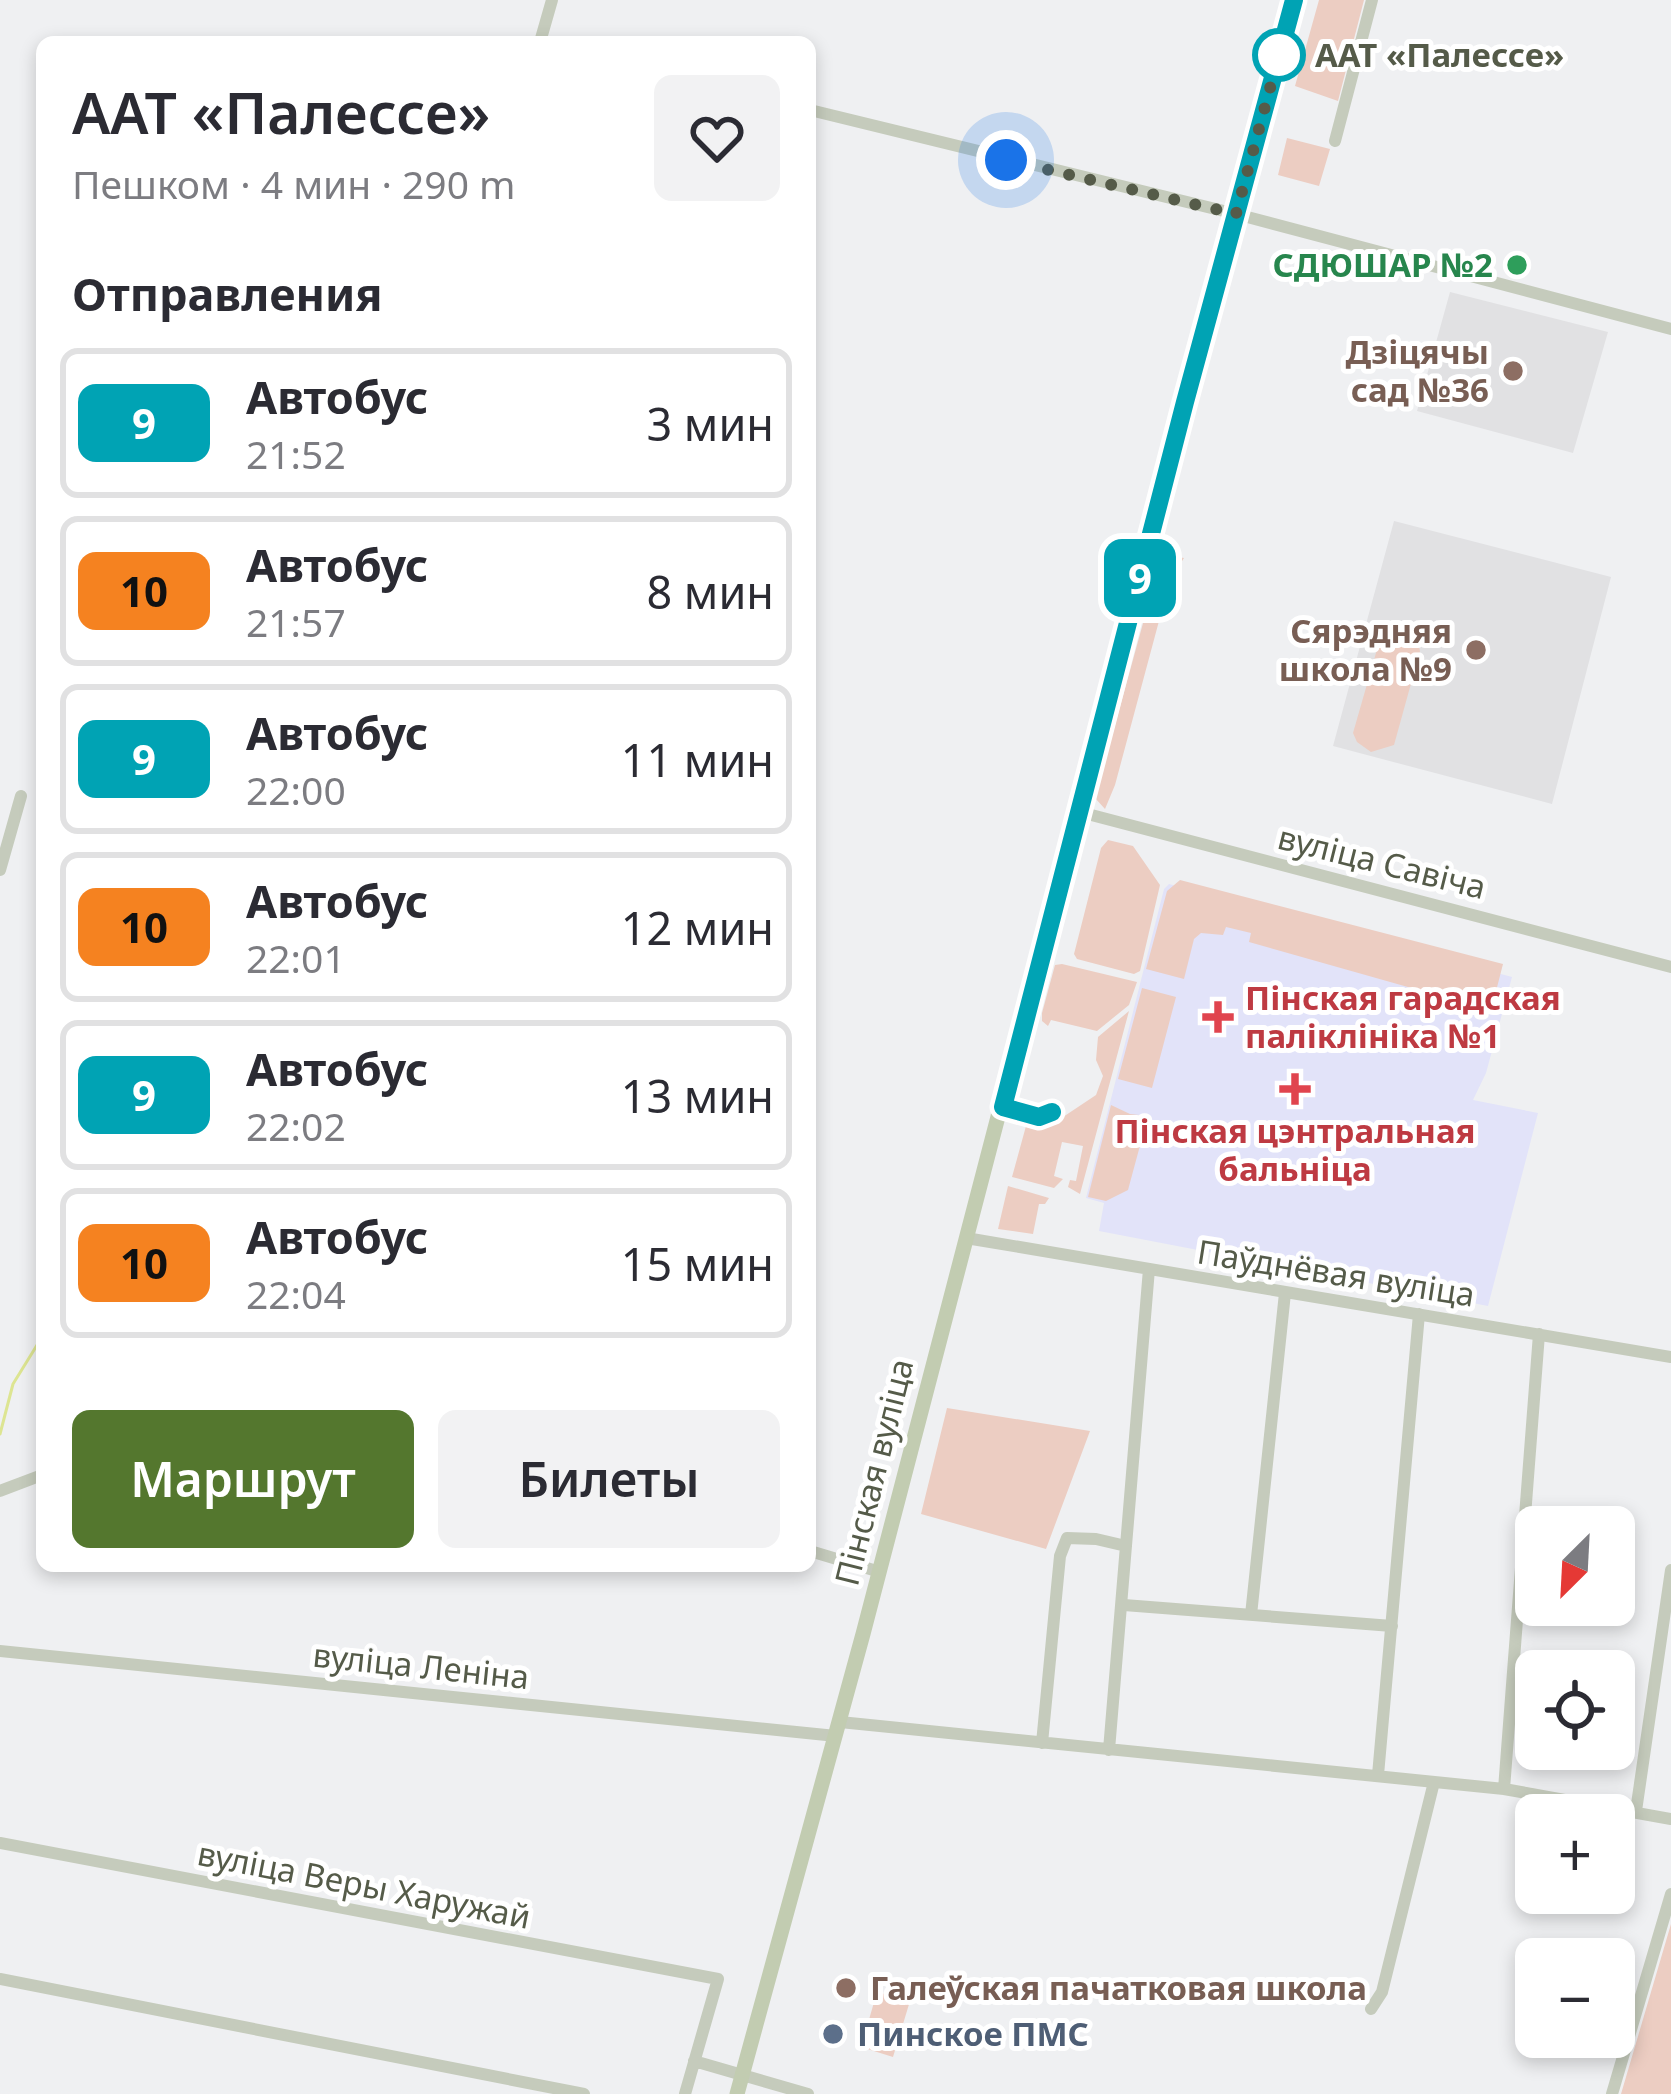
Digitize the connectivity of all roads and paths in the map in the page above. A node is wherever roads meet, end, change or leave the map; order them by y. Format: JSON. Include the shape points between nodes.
{"nodes":[{"id":1,"x":552,"y":0,"type":"edge"},
{"id":2,"x":1294,"y":0,"type":"edge"},
{"id":3,"x":1372,"y":0,"type":"edge"},
{"id":4,"x":542,"y":36,"type":"edge"},
{"id":5,"x":816,"y":111,"type":"edge"},
{"id":6,"x":1335,"y":141,"type":"dead end"},
{"id":7,"x":1236,"y":214,"type":"junction"},
{"id":8,"x":1671,"y":329,"type":"edge"},
{"id":9,"x":21,"y":796,"type":"dead end"},
{"id":10,"x":1080,"y":812,"type":"junction"},
{"id":11,"x":0,"y":870,"type":"edge"},
{"id":12,"x":1671,"y":967,"type":"edge"},
{"id":13,"x":966,"y":1238,"type":"junction"},
{"id":14,"x":1149,"y":1269,"type":"junction"},
{"id":15,"x":1285,"y":1293,"type":"junction"},
{"id":16,"x":1419,"y":1314,"type":"junction"},
{"id":17,"x":1539,"y":1334,"type":"junction"},
{"id":18,"x":1671,"y":1358,"type":"edge"},
{"id":19,"x":36,"y":1477,"type":"edge"},
{"id":20,"x":0,"y":1491,"type":"edge"},
{"id":21,"x":1126,"y":1546,"type":"junction"},
{"id":22,"x":816,"y":1552,"type":"edge"},
{"id":23,"x":1671,"y":1570,"type":"edge"},
{"id":24,"x":880,"y":1572,"type":"junction"},
{"id":25,"x":1124,"y":1605,"type":"junction"},
{"id":26,"x":1251,"y":1615,"type":"junction"},
{"id":27,"x":1392,"y":1626,"type":"junction"},
{"id":28,"x":0,"y":1651,"type":"edge"},
{"id":29,"x":837,"y":1729,"type":"junction"},
{"id":30,"x":1042,"y":1743,"type":"junction"},
{"id":31,"x":1108,"y":1750,"type":"junction"},
{"id":32,"x":1378,"y":1775,"type":"junction"},
{"id":33,"x":1434,"y":1782,"type":"junction"},
{"id":34,"x":1504,"y":1789,"type":"junction"},
{"id":35,"x":1636,"y":1811,"type":"junction"},
{"id":36,"x":1671,"y":1819,"type":"edge"},
{"id":37,"x":0,"y":1843,"type":"edge"},
{"id":38,"x":1671,"y":1894,"type":"edge"},
{"id":39,"x":0,"y":1979,"type":"edge"},
{"id":40,"x":1371,"y":2009,"type":"dead end"},
{"id":41,"x":694,"y":2060,"type":"junction"},
{"id":42,"x":743,"y":2074,"type":"junction"},
{"id":43,"x":584,"y":2094,"type":"edge"},
{"id":44,"x":685,"y":2094,"type":"edge"},
{"id":45,"x":737,"y":2094,"type":"edge"},
{"id":46,"x":808,"y":2094,"type":"edge"},
{"id":47,"x":1612,"y":2094,"type":"edge"}],
"edges":[{"from":1,"to":4,"type":"street"},
{"from":2,"to":7,"type":"main road","name":"Пінская вуліца"},
{"from":3,"to":6,"type":"street"},
{"from":5,"to":7,"type":"street"},
{"from":7,"to":8,"type":"street"},
{"from":7,"to":10,"type":"main road","name":"Пінская вуліца"},
{"from":9,"to":11,"type":"street"},
{"from":10,"to":12,"type":"street","name":"вуліца Савіча"},
{"from":10,"to":13,"type":"main road","name":"Пінская вуліца"},
{"from":13,"to":14,"type":"street","name":"Паўднёвая вуліца"},
{"from":13,"to":24,"type":"main road","name":"Пінская вуліца"},
{"from":14,"to":15,"type":"street","name":"Паўднёвая вуліца"},
{"from":14,"to":21,"type":"street"},
{"from":15,"to":16,"type":"street","name":"Паўднёвая вуліца"},
{"from":15,"to":26,"type":"street"},
{"from":16,"to":17,"type":"street","name":"Паўднёвая вуліца"},
{"from":16,"to":27,"type":"street"},
{"from":17,"to":18,"type":"street","name":"Паўднёвая вуліца"},
{"from":17,"to":34,"type":"street"},
{"from":19,"to":20,"type":"street"},
{"from":21,"to":25,"type":"street"},
{"from":21,"to":30,"type":"street","via":[[1066,1538]]},
{"from":22,"to":24,"type":"street"},
{"from":23,"to":35,"type":"street"},
{"from":24,"to":29,"type":"main road","name":"Пінская вуліца"},
{"from":25,"to":26,"type":"street"},
{"from":25,"to":31,"type":"street"},
{"from":26,"to":27,"type":"street"},
{"from":27,"to":32,"type":"street"},
{"from":28,"to":29,"type":"street","name":"вуліца Леніна"},
{"from":29,"to":30,"type":"street","name":"вуліца Леніна","via":[[858,1724]]},
{"from":29,"to":42,"type":"main road","name":"Пінская вуліца"},
{"from":30,"to":31,"type":"street","name":"вуліца Леніна"},
{"from":31,"to":32,"type":"street","name":"вуліца Леніна"},
{"from":32,"to":33,"type":"street","name":"вуліца Леніна"},
{"from":33,"to":34,"type":"street","name":"вуліца Леніна"},
{"from":33,"to":40,"type":"street","via":[[1382,1992]]},
{"from":34,"to":35,"type":"street","name":"вуліца Леніна"},
{"from":35,"to":36,"type":"street","name":"вуліца Леніна"},
{"from":37,"to":41,"type":"street","name":"вуліца Веры Харужай","via":[[718,1979]]},
{"from":38,"to":47,"type":"street"},
{"from":39,"to":43,"type":"street"},
{"from":41,"to":42,"type":"street"},
{"from":41,"to":44,"type":"street"},
{"from":42,"to":45,"type":"main road","name":"Пінская вуліца"},
{"from":42,"to":46,"type":"street"}]}
